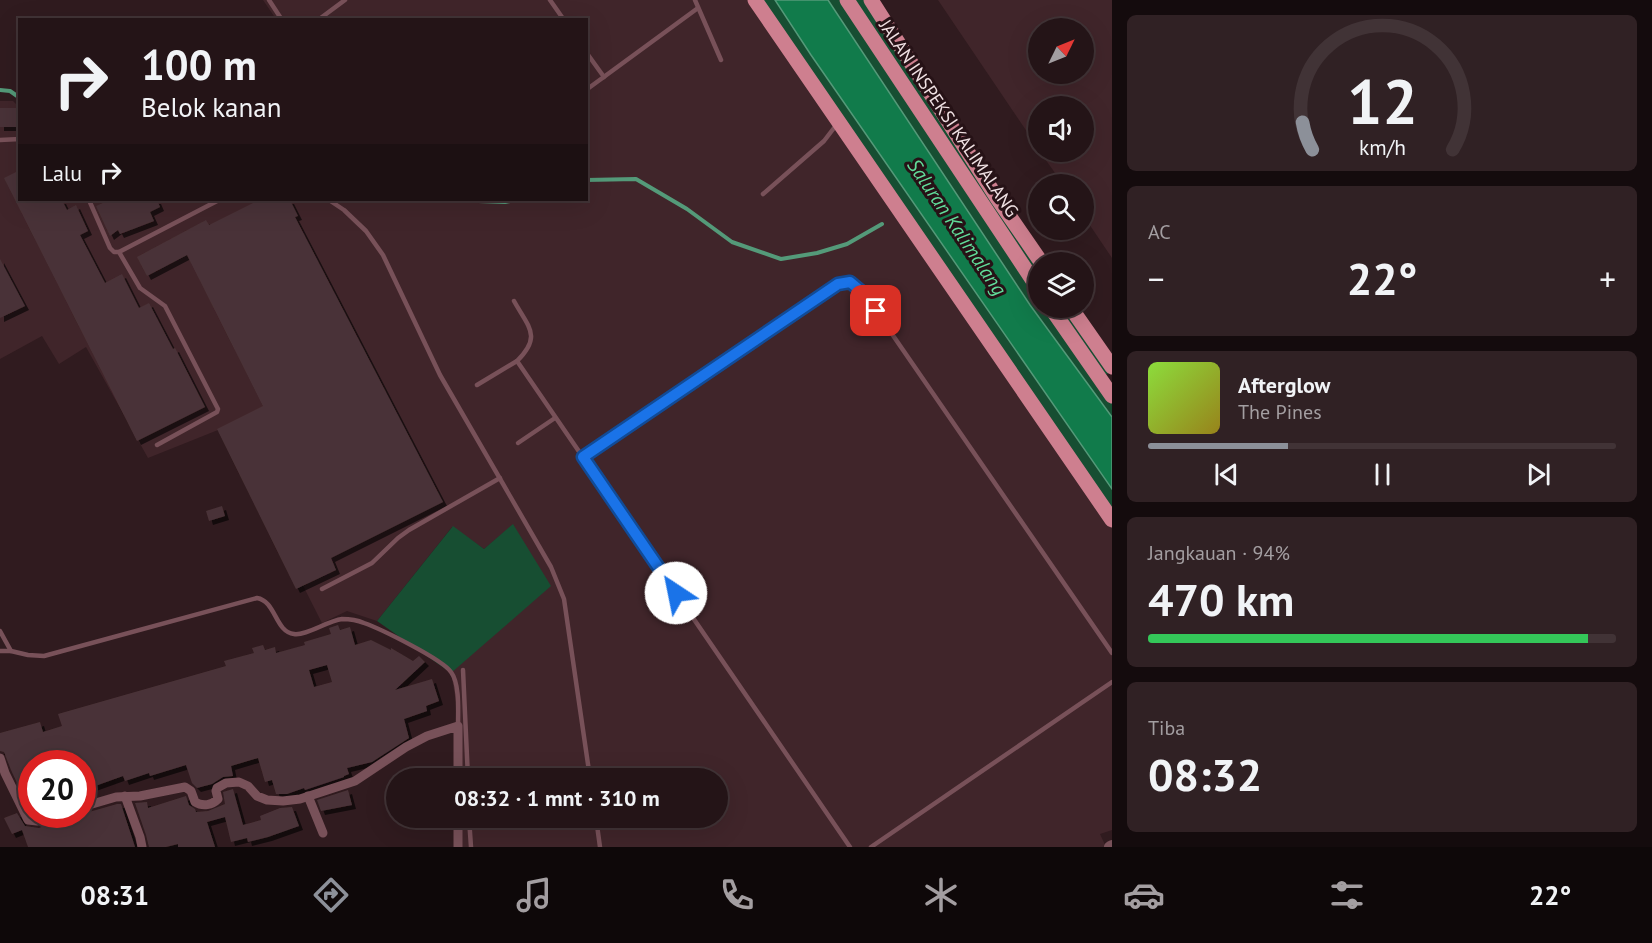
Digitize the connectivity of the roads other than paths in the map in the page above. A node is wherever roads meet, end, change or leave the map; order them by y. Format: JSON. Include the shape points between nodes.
{"nodes":[{"id":1,"x":268,"y":0,"type":"edge"},
{"id":2,"x":345,"y":0,"type":"edge"},
{"id":3,"x":550,"y":0,"type":"edge"},
{"id":4,"x":695,"y":0,"type":"edge"},
{"id":5,"x":755,"y":0,"type":"edge"},
{"id":6,"x":847,"y":0,"type":"edge"},
{"id":7,"x":871,"y":0,"type":"edge"},
{"id":8,"x":698,"y":8,"type":"junction"},
{"id":9,"x":281,"y":18,"type":"edge"},
{"id":10,"x":321,"y":18,"type":"edge"},
{"id":11,"x":563,"y":18,"type":"edge"},
{"id":12,"x":588,"y":55,"type":"edge"},
{"id":13,"x":721,"y":60,"type":"dead end"},
{"id":14,"x":604,"y":77,"type":"junction"},
{"id":15,"x":588,"y":89,"type":"edge"},
{"id":16,"x":839,"y":122,"type":"junction"},
{"id":17,"x":18,"y":139,"type":"edge"},
{"id":18,"x":0,"y":140,"type":"edge"},
{"id":19,"x":763,"y":194,"type":"dead end"},
{"id":20,"x":89,"y":201,"type":"edge"},
{"id":21,"x":217,"y":201,"type":"edge"},
{"id":22,"x":330,"y":201,"type":"edge"},
{"id":23,"x":990,"y":202,"type":"junction"},
{"id":24,"x":119,"y":252,"type":"junction"},
{"id":25,"x":1032,"y":252,"type":"edge"},
{"id":26,"x":1028,"y":270,"type":"edge"},
{"id":27,"x":514,"y":301,"type":"dead end"},
{"id":28,"x":1060,"y":318,"type":"edge"},
{"id":29,"x":1077,"y":318,"type":"edge"},
{"id":30,"x":517,"y":362,"type":"junction"},
{"id":31,"x":1108,"y":372,"type":"edge"},
{"id":32,"x":477,"y":385,"type":"dead end"},
{"id":33,"x":1112,"y":396,"type":"edge"},
{"id":34,"x":555,"y":418,"type":"junction"},
{"id":35,"x":518,"y":443,"type":"dead end"},
{"id":36,"x":157,"y":445,"type":"dead end"},
{"id":37,"x":583,"y":457,"type":"junction"},
{"id":38,"x":500,"y":478,"type":"junction"},
{"id":39,"x":1112,"y":520,"type":"edge"},
{"id":40,"x":322,"y":589,"type":"dead end"},
{"id":41,"x":0,"y":631,"type":"edge"},
{"id":42,"x":0,"y":651,"type":"edge"},
{"id":43,"x":11,"y":651,"type":"junction"},
{"id":44,"x":1112,"y":653,"type":"edge"},
{"id":45,"x":463,"y":670,"type":"dead end"},
{"id":46,"x":1112,"y":682,"type":"edge"},
{"id":47,"x":458,"y":726,"type":"junction"},
{"id":48,"x":0,"y":758,"type":"edge"},
{"id":49,"x":458,"y":768,"type":"edge"},
{"id":50,"x":468,"y":768,"type":"edge"},
{"id":51,"x":589,"y":768,"type":"edge"},
{"id":52,"x":125,"y":796,"type":"junction"},
{"id":53,"x":308,"y":796,"type":"junction"},
{"id":54,"x":18,"y":800,"type":"edge"},
{"id":55,"x":96,"y":803,"type":"edge"},
{"id":56,"x":458,"y":828,"type":"edge"},
{"id":57,"x":470,"y":828,"type":"edge"},
{"id":58,"x":597,"y":828,"type":"edge"},
{"id":59,"x":323,"y":833,"type":"dead end"},
{"id":60,"x":142,"y":847,"type":"edge"},
{"id":61,"x":458,"y":847,"type":"edge"},
{"id":62,"x":471,"y":847,"type":"edge"},
{"id":63,"x":600,"y":847,"type":"edge"},
{"id":64,"x":850,"y":847,"type":"edge"},
{"id":65,"x":871,"y":847,"type":"edge"}],
"edges":[{"from":1,"to":9,"type":"lane"},
{"from":2,"to":10,"type":"lane"},
{"from":3,"to":11,"type":"lane"},
{"from":4,"to":8,"type":"lane"},
{"from":5,"to":16,"type":"main road"},
{"from":6,"to":23,"type":"main road","name":"JALAN INSPEKSI KALIMALANG"},
{"from":7,"to":23,"type":"main road","name":"JALAN INSPEKSI KALIMALANG"},
{"from":8,"to":13,"type":"lane"},
{"from":8,"to":14,"type":"lane"},
{"from":12,"to":14,"type":"lane"},
{"from":14,"to":15,"type":"lane"},
{"from":16,"to":19,"type":"lane","via":[[824,141]]},
{"from":16,"to":39,"type":"main road"},
{"from":17,"to":18,"type":"lane"},
{"from":20,"to":24,"type":"lane","via":[[110,248]]},
{"from":21,"to":24,"type":"lane"},
{"from":22,"to":38,"type":"lane","via":[[366,231],[383,255],[440,375]]},
{"from":23,"to":25,"type":"main road","name":"JALAN INSPEKSI KALIMALANG"},
{"from":23,"to":26,"type":"main road","name":"JALAN INSPEKSI KALIMALANG"},
{"from":24,"to":36,"type":"lane","via":[[140,288],[165,306],[218,411]]},
{"from":27,"to":30,"type":"lane","via":[[532,337]]},
{"from":28,"to":31,"type":"main road"},
{"from":29,"to":31,"type":"main road"},
{"from":30,"to":32,"type":"lane"},
{"from":30,"to":34,"type":"lane"},
{"from":31,"to":33,"type":"main road"},
{"from":34,"to":35,"type":"lane"},
{"from":34,"to":37,"type":"lane"},
{"from":37,"to":44,"type":"lane","via":[[838,284],[850,282],[862,292]]},
{"from":37,"to":64,"type":"lane"},
{"from":38,"to":40,"type":"lane","via":[[410,530],[372,563]]},
{"from":38,"to":51,"type":"lane","via":[[551,567],[564,598]]},
{"from":41,"to":43,"type":"lane"},
{"from":42,"to":43,"type":"lane"},
{"from":43,"to":47,"type":"lane","via":[[44,656],[263,599],[281,625],[294,634],[350,619],[374,627],[439,663],[454,679]]},
{"from":45,"to":50,"type":"lane"},
{"from":46,"to":65,"type":"lane"},
{"from":47,"to":49,"type":"street"},
{"from":47,"to":53,"type":"street","via":[[406,747],[355,781]]},
{"from":48,"to":54,"type":"street"},
{"from":52,"to":53,"type":"street","via":[[185,787],[195,802],[211,805],[218,799],[218,788],[239,782],[267,800]]},
{"from":52,"to":55,"type":"street"},
{"from":52,"to":60,"type":"street"},
{"from":53,"to":59,"type":"street"},
{"from":56,"to":61,"type":"street"},
{"from":57,"to":62,"type":"lane"},
{"from":58,"to":63,"type":"lane"}]}
